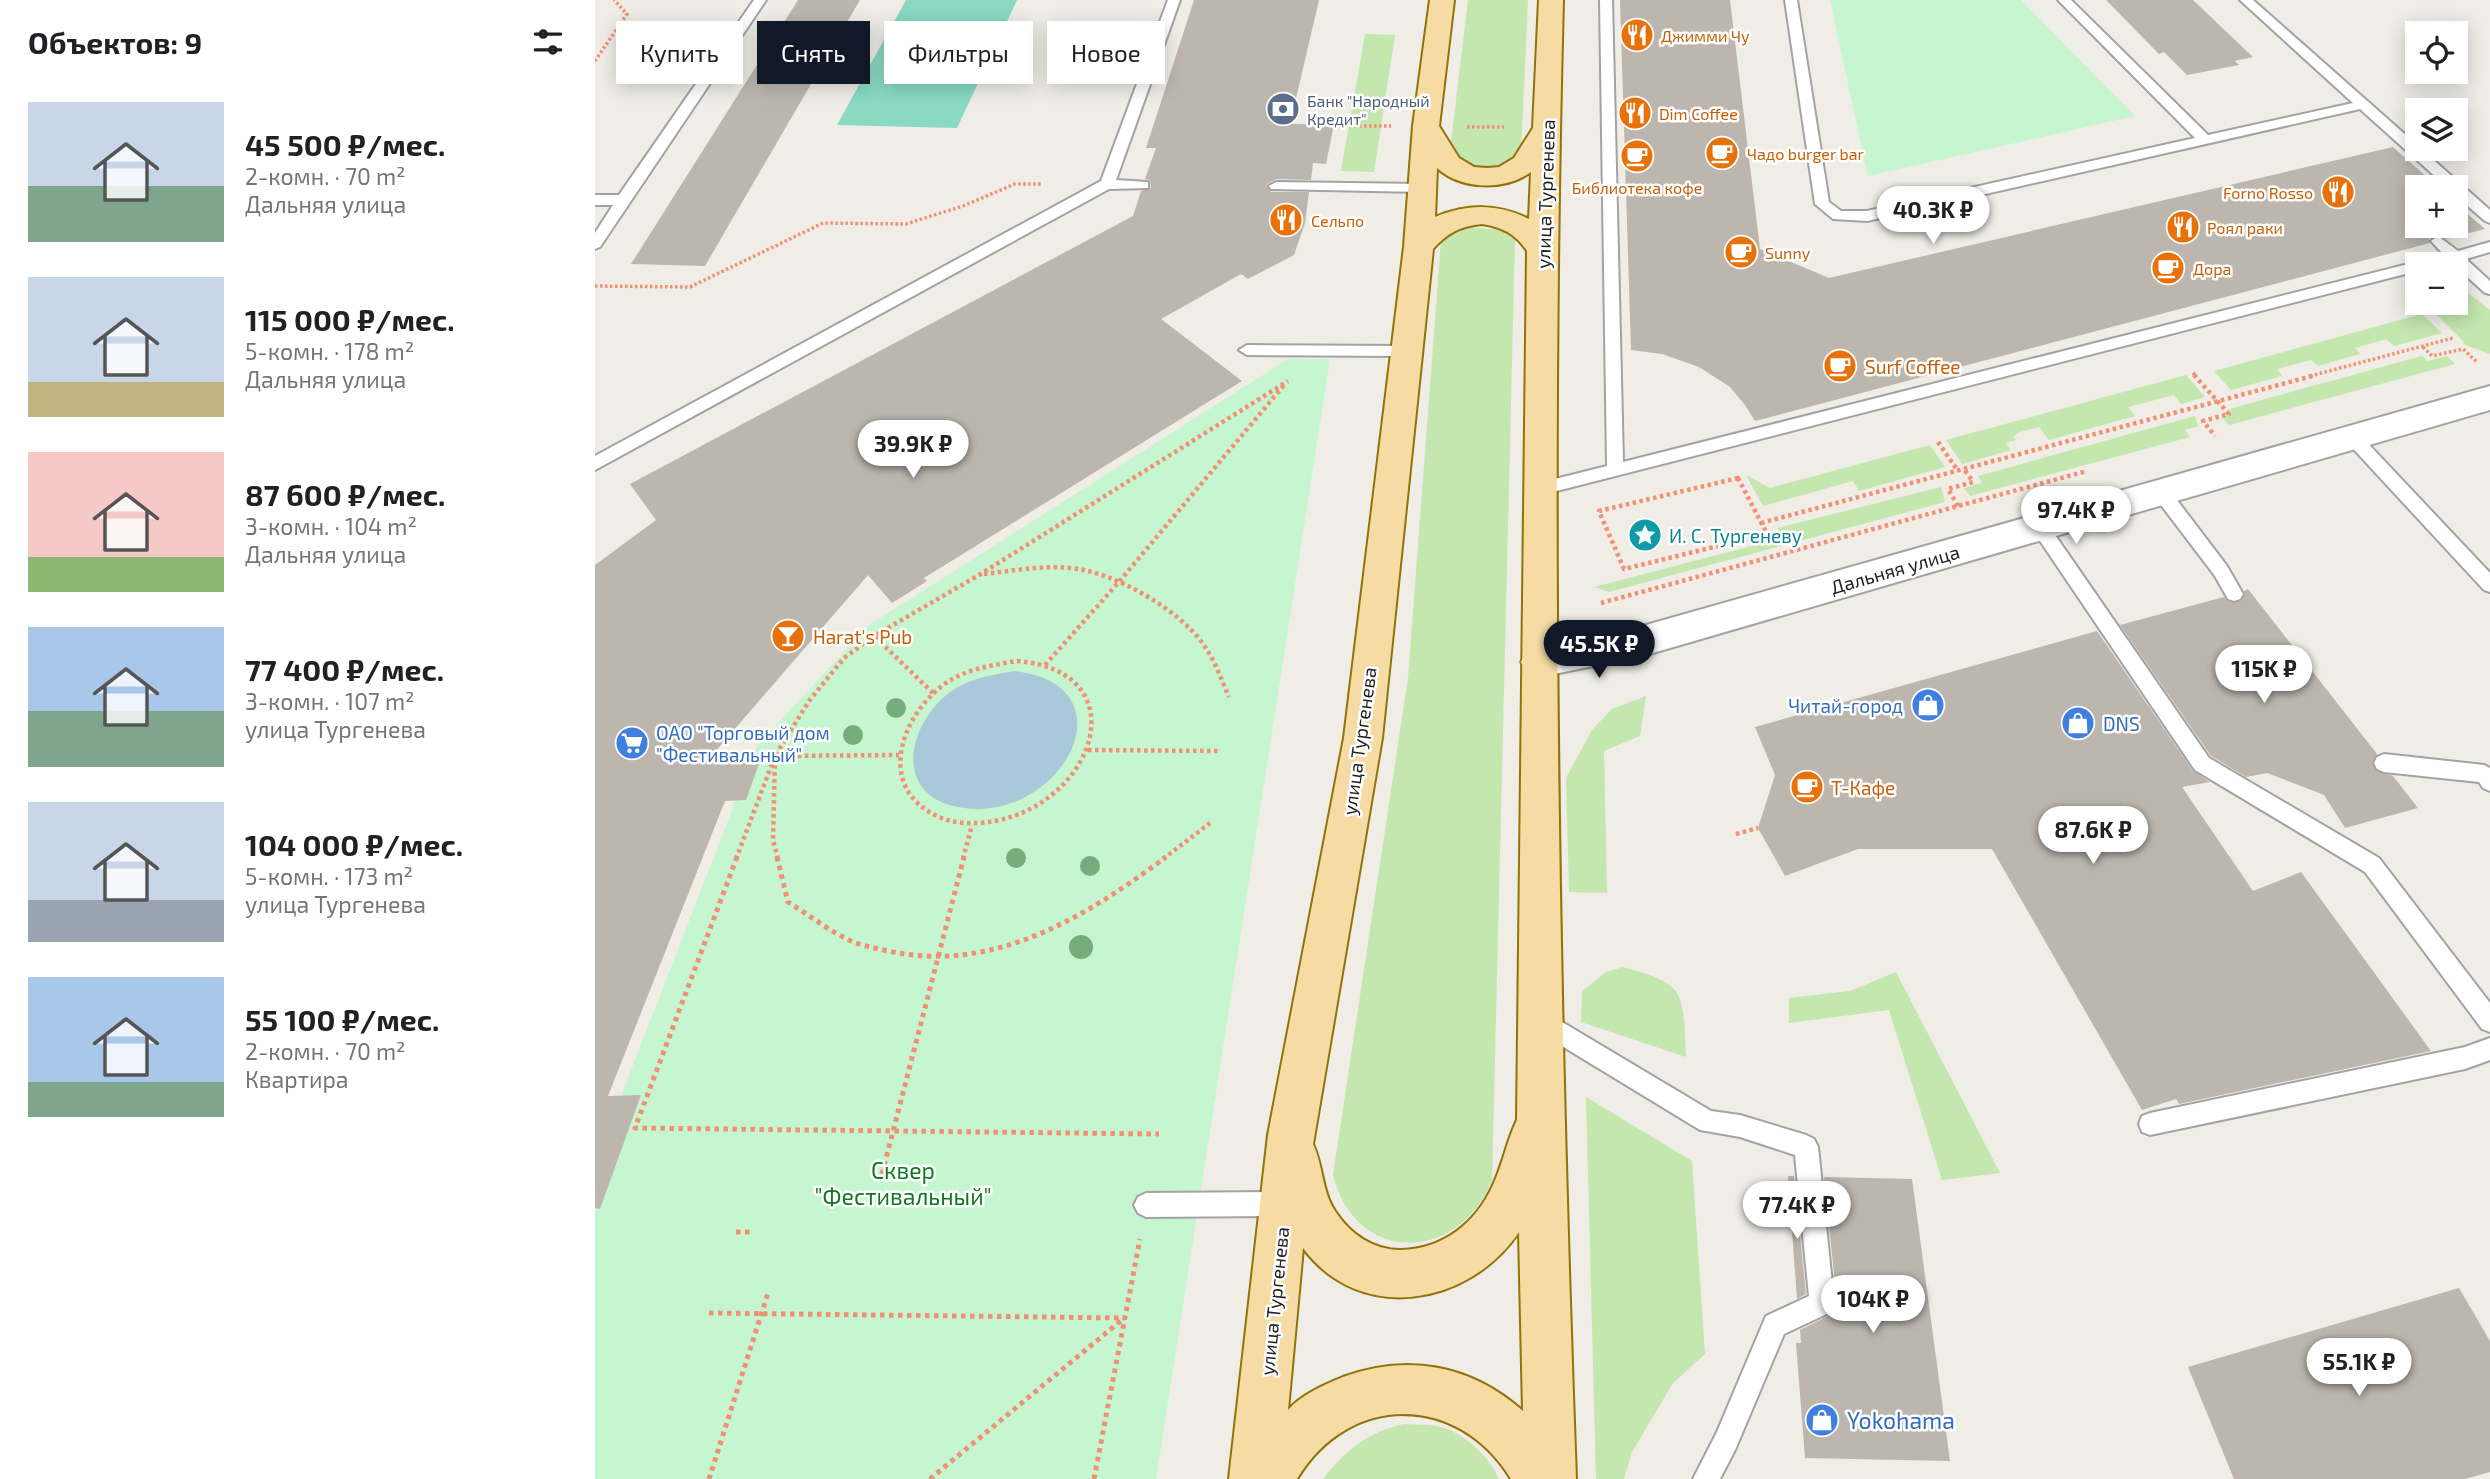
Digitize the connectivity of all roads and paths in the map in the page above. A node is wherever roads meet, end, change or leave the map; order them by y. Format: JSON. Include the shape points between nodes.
{"nodes":[{"id":1,"x":614,"y":0,"type":"edge"},
{"id":2,"x":760,"y":0,"type":"edge"},
{"id":3,"x":1174,"y":0,"type":"edge"},
{"id":4,"x":1441,"y":0,"type":"edge"},
{"id":5,"x":1551,"y":0,"type":"edge"},
{"id":6,"x":1606,"y":0,"type":"edge"},
{"id":7,"x":1791,"y":0,"type":"edge"},
{"id":8,"x":2064,"y":0,"type":"edge"},
{"id":9,"x":2246,"y":0,"type":"edge"},
{"id":10,"x":595,"y":61,"type":"edge"},
{"id":11,"x":2363,"y":105,"type":"junction"},
{"id":12,"x":1339,"y":126,"type":"dead end"},
{"id":13,"x":1412,"y":126,"type":"junction"},
{"id":14,"x":1466,"y":127,"type":"dead end"},
{"id":15,"x":1508,"y":127,"type":"dead end"},
{"id":16,"x":1547,"y":127,"type":"junction"},
{"id":17,"x":2205,"y":140,"type":"junction"},
{"id":18,"x":2442,"y":175,"type":"edge"},
{"id":19,"x":1107,"y":184,"type":"junction"},
{"id":20,"x":1143,"y":185,"type":"dead end"},
{"id":21,"x":1276,"y":186,"type":"dead end"},
{"id":22,"x":1422,"y":188,"type":"junction"},
{"id":23,"x":2468,"y":199,"type":"edge"},
{"id":24,"x":595,"y":200,"type":"edge"},
{"id":25,"x":623,"y":200,"type":"junction"},
{"id":26,"x":2490,"y":218,"type":"edge"},
{"id":27,"x":2438,"y":241,"type":"dead end"},
{"id":28,"x":595,"y":244,"type":"edge"},
{"id":29,"x":1419,"y":247,"type":"junction"},
{"id":30,"x":2490,"y":247,"type":"edge"},
{"id":31,"x":1542,"y":250,"type":"junction"},
{"id":32,"x":2450,"y":252,"type":"edge"},
{"id":33,"x":2468,"y":253,"type":"edge"},
{"id":34,"x":2405,"y":269,"type":"edge"},
{"id":35,"x":2468,"y":269,"type":"edge"},
{"id":36,"x":595,"y":286,"type":"edge"},
{"id":37,"x":2490,"y":289,"type":"edge"},
{"id":38,"x":2453,"y":338,"type":"dead end"},
{"id":39,"x":2423,"y":347,"type":"junction"},
{"id":40,"x":1247,"y":350,"type":"dead end"},
{"id":41,"x":1407,"y":351,"type":"junction"},
{"id":42,"x":2490,"y":362,"type":"edge"},
{"id":43,"x":2479,"y":364,"type":"junction"},
{"id":44,"x":2466,"y":368,"type":"dead end"},
{"id":45,"x":2193,"y":373,"type":"dead end"},
{"id":46,"x":2490,"y":398,"type":"edge"},
{"id":47,"x":2217,"y":402,"type":"junction"},
{"id":48,"x":2352,"y":437,"type":"junction"},
{"id":49,"x":2202,"y":440,"type":"dead end"},
{"id":50,"x":1938,"y":442,"type":"dead end"},
{"id":51,"x":595,"y":464,"type":"edge"},
{"id":52,"x":2099,"y":467,"type":"dead end"},
{"id":53,"x":1615,"y":469,"type":"junction"},
{"id":54,"x":1964,"y":469,"type":"junction"},
{"id":55,"x":1958,"y":471,"type":"junction"},
{"id":56,"x":1541,"y":489,"type":"junction"},
{"id":57,"x":2161,"y":492,"type":"junction"},
{"id":58,"x":1958,"y":506,"type":"junction"},
{"id":59,"x":1761,"y":523,"type":"junction"},
{"id":60,"x":2040,"y":527,"type":"junction"},
{"id":61,"x":979,"y":575,"type":"junction"},
{"id":62,"x":1118,"y":583,"type":"junction"},
{"id":63,"x":2490,"y":585,"type":"edge"},
{"id":64,"x":2234,"y":594,"type":"dead end"},
{"id":65,"x":1601,"y":603,"type":"dead end"},
{"id":66,"x":874,"y":636,"type":"junction"},
{"id":67,"x":1540,"y":662,"type":"junction"},
{"id":68,"x":1045,"y":664,"type":"junction"},
{"id":69,"x":933,"y":693,"type":"junction"},
{"id":70,"x":1229,"y":697,"type":"dead end"},
{"id":71,"x":1088,"y":750,"type":"junction"},
{"id":72,"x":1220,"y":751,"type":"dead end"},
{"id":73,"x":899,"y":755,"type":"junction"},
{"id":74,"x":775,"y":756,"type":"junction"},
{"id":75,"x":2384,"y":763,"type":"dead end"},
{"id":76,"x":2490,"y":782,"type":"edge"},
{"id":77,"x":1210,"y":823,"type":"dead end"},
{"id":78,"x":972,"y":825,"type":"junction"},
{"id":79,"x":1758,"y":828,"type":"dead end"},
{"id":80,"x":1736,"y":834,"type":"dead end"},
{"id":81,"x":939,"y":957,"type":"junction"},
{"id":82,"x":1540,"y":1020,"type":"junction"},
{"id":83,"x":2490,"y":1021,"type":"edge"},
{"id":84,"x":2490,"y":1049,"type":"edge"},
{"id":85,"x":1540,"y":1116,"type":"junction"},
{"id":86,"x":2150,"y":1124,"type":"dead end"},
{"id":87,"x":894,"y":1129,"type":"junction"},
{"id":88,"x":1159,"y":1135,"type":"dead end"},
{"id":89,"x":1291,"y":1135,"type":"junction"},
{"id":90,"x":882,"y":1174,"type":"dead end"},
{"id":91,"x":1284,"y":1204,"type":"junction"},
{"id":92,"x":1146,"y":1205,"type":"dead end"},
{"id":93,"x":1141,"y":1231,"type":"dead end"},
{"id":94,"x":736,"y":1232,"type":"dead end"},
{"id":95,"x":754,"y":1232,"type":"dead end"},
{"id":96,"x":768,"y":1293,"type":"dead end"},
{"id":97,"x":709,"y":1313,"type":"dead end"},
{"id":98,"x":761,"y":1315,"type":"junction"},
{"id":99,"x":1125,"y":1318,"type":"junction"},
{"id":100,"x":709,"y":1479,"type":"edge"},
{"id":101,"x":930,"y":1479,"type":"edge"},
{"id":102,"x":1094,"y":1479,"type":"edge"},
{"id":103,"x":1255,"y":1479,"type":"edge"},
{"id":104,"x":1268,"y":1479,"type":"edge"},
{"id":105,"x":1538,"y":1479,"type":"edge"},
{"id":106,"x":1551,"y":1479,"type":"edge"},
{"id":107,"x":1706,"y":1479,"type":"edge"}],
"edges":[{"from":1,"to":10,"type":"path","via":[[627,14]]},
{"from":2,"to":25,"type":"lane"},
{"from":3,"to":19,"type":"lane"},
{"from":4,"to":13,"type":"main road","name":"улица Тургенева"},
{"from":5,"to":16,"type":"main road","name":"улица Тургенева"},
{"from":6,"to":53,"type":"lane"},
{"from":7,"to":17,"type":"lane","via":[[1822,204],[1837,216],[1867,216]]},
{"from":8,"to":17,"type":"lane"},
{"from":9,"to":11,"type":"lane"},
{"from":11,"to":17,"type":"lane"},
{"from":11,"to":18,"type":"lane"},
{"from":12,"to":13,"type":"path"},
{"from":13,"to":16,"type":"main road","via":[[1451,166],[1479,176],[1521,167]]},
{"from":13,"to":22,"type":"main road","name":"улица Тургенева"},
{"from":14,"to":15,"type":"path"},
{"from":16,"to":31,"type":"main road","name":"улица Тургенева"},
{"from":19,"to":20,"type":"lane"},
{"from":19,"to":36,"type":"path","via":[[1015,184],[906,224],[823,223],[690,287]]},
{"from":19,"to":51,"type":"lane"},
{"from":21,"to":22,"type":"lane"},
{"from":22,"to":29,"type":"main road","name":"улица Тургенева"},
{"from":23,"to":26,"type":"lane"},
{"from":24,"to":25,"type":"lane"},
{"from":25,"to":28,"type":"lane"},
{"from":27,"to":32,"type":"lane"},
{"from":29,"to":31,"type":"main road","via":[[1443,224],[1488,215],[1524,226]]},
{"from":29,"to":41,"type":"main road","name":"улица Тургенева"},
{"from":30,"to":33,"type":"lane"},
{"from":31,"to":56,"type":"main road","name":"улица Тургенева"},
{"from":34,"to":53,"type":"lane"},
{"from":35,"to":37,"type":"lane"},
{"from":38,"to":39,"type":"path"},
{"from":39,"to":43,"type":"path","via":[[2432,356],[2463,349]]},
{"from":39,"to":47,"type":"path"},
{"from":40,"to":41,"type":"lane"},
{"from":41,"to":89,"type":"main road","name":"улица Тургенева","via":[[1363,738]]},
{"from":42,"to":43,"type":"path"},
{"from":43,"to":44,"type":"path"},
{"from":45,"to":47,"type":"path"},
{"from":46,"to":48,"type":"street","name":"Дальняя улица"},
{"from":47,"to":49,"type":"path","via":[[2229,414],[2203,421],[2215,436]]},
{"from":47,"to":54,"type":"path"},
{"from":48,"to":57,"type":"street","name":"Дальняя улица"},
{"from":48,"to":63,"type":"lane"},
{"from":50,"to":55,"type":"path"},
{"from":52,"to":58,"type":"path"},
{"from":53,"to":56,"type":"lane"},
{"from":54,"to":55,"type":"path"},
{"from":54,"to":58,"type":"path","via":[[1973,482],[1948,489]]},
{"from":55,"to":59,"type":"path"},
{"from":56,"to":67,"type":"main road","name":"улица Тургенева"},
{"from":57,"to":60,"type":"street","name":"Дальняя улица"},
{"from":57,"to":64,"type":"lane"},
{"from":58,"to":65,"type":"path"},
{"from":59,"to":59,"type":"path","via":[[1767,534],[1624,569],[1599,511],[1738,478]]},
{"from":60,"to":67,"type":"street","name":"Дальняя улица","via":[[1646,640]]},
{"from":60,"to":83,"type":"lane","via":[[2202,764],[2372,864]]},
{"from":61,"to":62,"type":"path","via":[[1080,569]]},
{"from":61,"to":62,"type":"path","via":[[1288,380]]},
{"from":61,"to":66,"type":"path"},
{"from":62,"to":68,"type":"path"},
{"from":62,"to":70,"type":"path","via":[[1181,618],[1202,642]]},
{"from":66,"to":69,"type":"path"},
{"from":66,"to":74,"type":"path","via":[[844,658],[809,701]]},
{"from":67,"to":82,"type":"main road","name":"улица Тургенева"},
{"from":68,"to":69,"type":"path","via":[[1017,661],[976,668]]},
{"from":68,"to":71,"type":"path","via":[[1077,684],[1090,708]]},
{"from":69,"to":73,"type":"path","via":[[919,708],[901,741]]},
{"from":71,"to":72,"type":"path"},
{"from":71,"to":78,"type":"path","via":[[1079,768],[1046,801],[1018,816]]},
{"from":73,"to":74,"type":"path"},
{"from":73,"to":78,"type":"path","via":[[900,772],[915,803],[936,817]]},
{"from":74,"to":81,"type":"path","via":[[773,840],[788,902],[859,945],[911,957]]},
{"from":74,"to":87,"type":"path","via":[[635,1128]]},
{"from":75,"to":76,"type":"lane","via":[[2484,774]]},
{"from":77,"to":81,"type":"path","via":[[1135,881],[1080,916],[1013,947]]},
{"from":78,"to":81,"type":"path"},
{"from":79,"to":80,"type":"path"},
{"from":81,"to":87,"type":"path"},
{"from":82,"to":85,"type":"main road","name":"улица Тургенева"},
{"from":82,"to":107,"type":"lane","via":[[1708,1122],[1741,1126],[1806,1147],[1822,1303],[1775,1325]]},
{"from":84,"to":86,"type":"lane"},
{"from":85,"to":89,"type":"main road","via":[[1497,1223],[1475,1247],[1450,1264],[1422,1273],[1367,1268],[1337,1250],[1307,1207]]},
{"from":85,"to":106,"type":"main road","name":"улица Тургенева"},
{"from":87,"to":88,"type":"path"},
{"from":87,"to":90,"type":"path"},
{"from":89,"to":91,"type":"main road","name":"улица Тургенева"},
{"from":91,"to":92,"type":"lane"},
{"from":91,"to":103,"type":"main road","name":"улица Тургенева"},
{"from":93,"to":99,"type":"path"},
{"from":94,"to":95,"type":"path"},
{"from":96,"to":98,"type":"path"},
{"from":97,"to":98,"type":"path"},
{"from":98,"to":99,"type":"path"},
{"from":98,"to":100,"type":"path"},
{"from":99,"to":101,"type":"path"},
{"from":99,"to":102,"type":"path"},
{"from":104,"to":105,"type":"main road","via":[[1299,1435],[1332,1408],[1369,1392],[1408,1386],[1446,1392],[1481,1408],[1512,1435]]}]}
